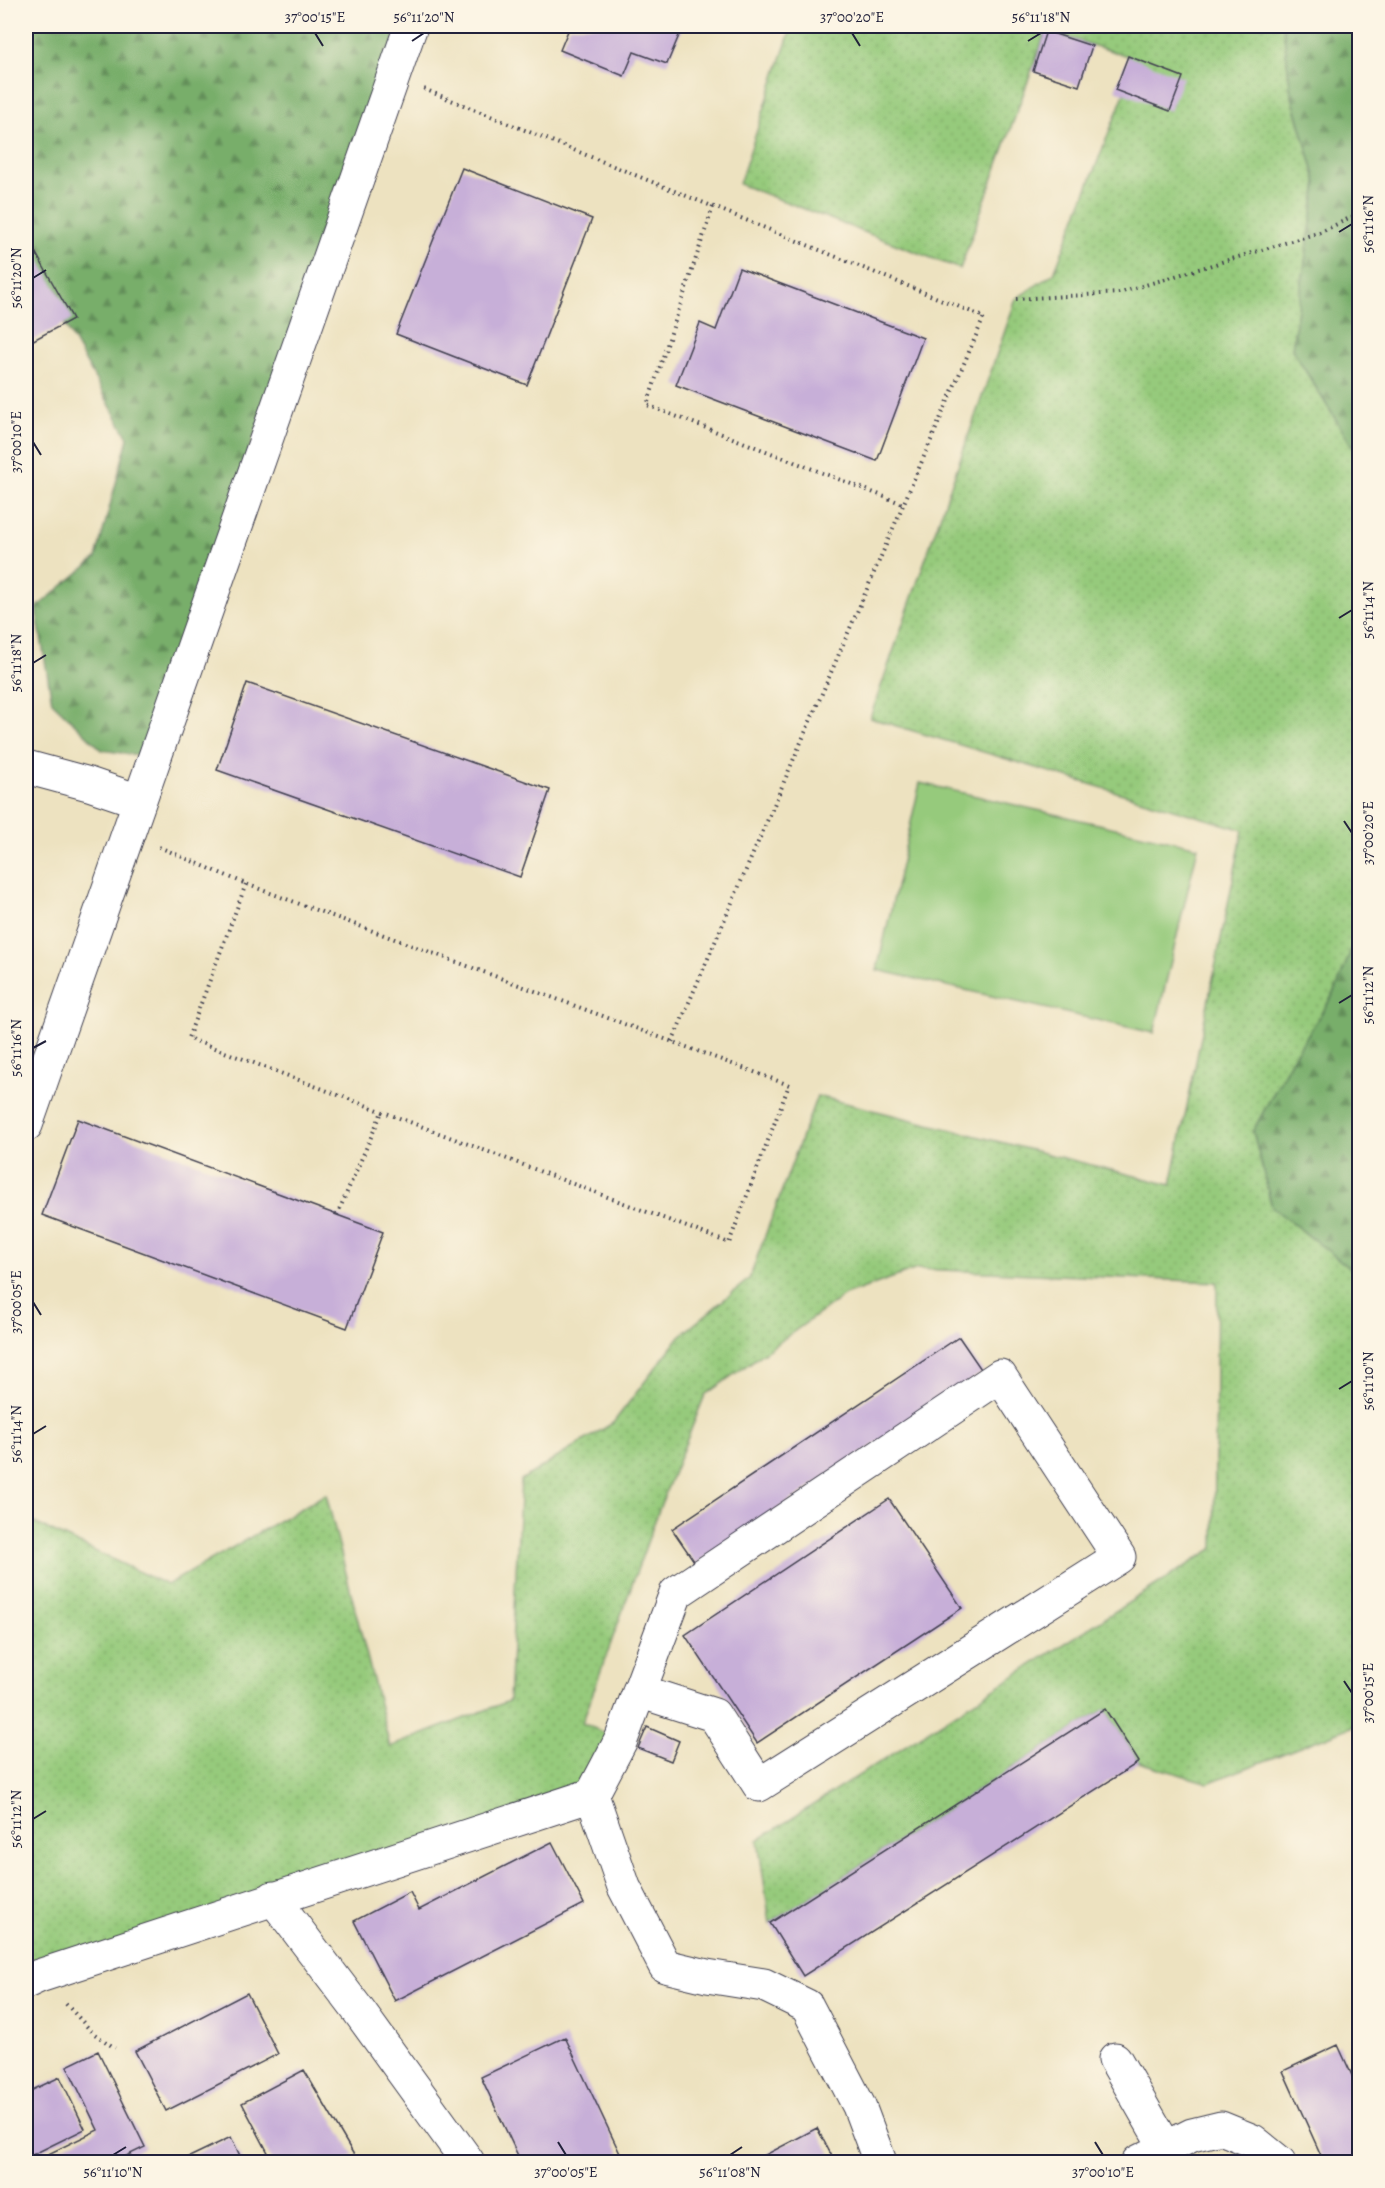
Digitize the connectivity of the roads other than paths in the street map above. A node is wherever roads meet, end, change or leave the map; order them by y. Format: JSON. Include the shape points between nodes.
{"nodes":[{"id":1,"x":411,"y":26,"type":"edge"},
{"id":2,"x":26,"y":767,"type":"edge"},
{"id":3,"x":139,"y":801,"type":"junction"},
{"id":4,"x":26,"y":1125,"type":"edge"},
{"id":5,"x":639,"y":1691,"type":"junction"},
{"id":6,"x":592,"y":1795,"type":"junction"},
{"id":7,"x":273,"y":1898,"type":"junction"},
{"id":8,"x":32,"y":1979,"type":"edge"},
{"id":9,"x":1115,"y":2059,"type":"dead end"},
{"id":10,"x":1152,"y":2156,"type":"edge"},
{"id":11,"x":468,"y":2163,"type":"edge"},
{"id":12,"x":880,"y":2163,"type":"edge"},
{"id":13,"x":1279,"y":2163,"type":"edge"}],
"edges":[{"from":1,"to":3,"type":"lane"},
{"from":2,"to":3,"type":"lane"},
{"from":3,"to":4,"type":"lane"},
{"from":5,"to":5,"type":"lane","via":[[676,1593],[1000,1376],[1119,1557],[759,1785],[714,1715]]},
{"from":5,"to":6,"type":"lane","via":[[621,1740]]},
{"from":6,"to":7,"type":"lane"},
{"from":6,"to":12,"type":"lane","via":[[624,1887],[665,1966],[764,1985],[807,2006],[859,2106]]},
{"from":7,"to":8,"type":"lane"},
{"from":7,"to":11,"type":"lane"},
{"from":9,"to":10,"type":"lane"},
{"from":10,"to":13,"type":"lane","via":[[1192,2135],[1221,2128],[1253,2140]]}]}
